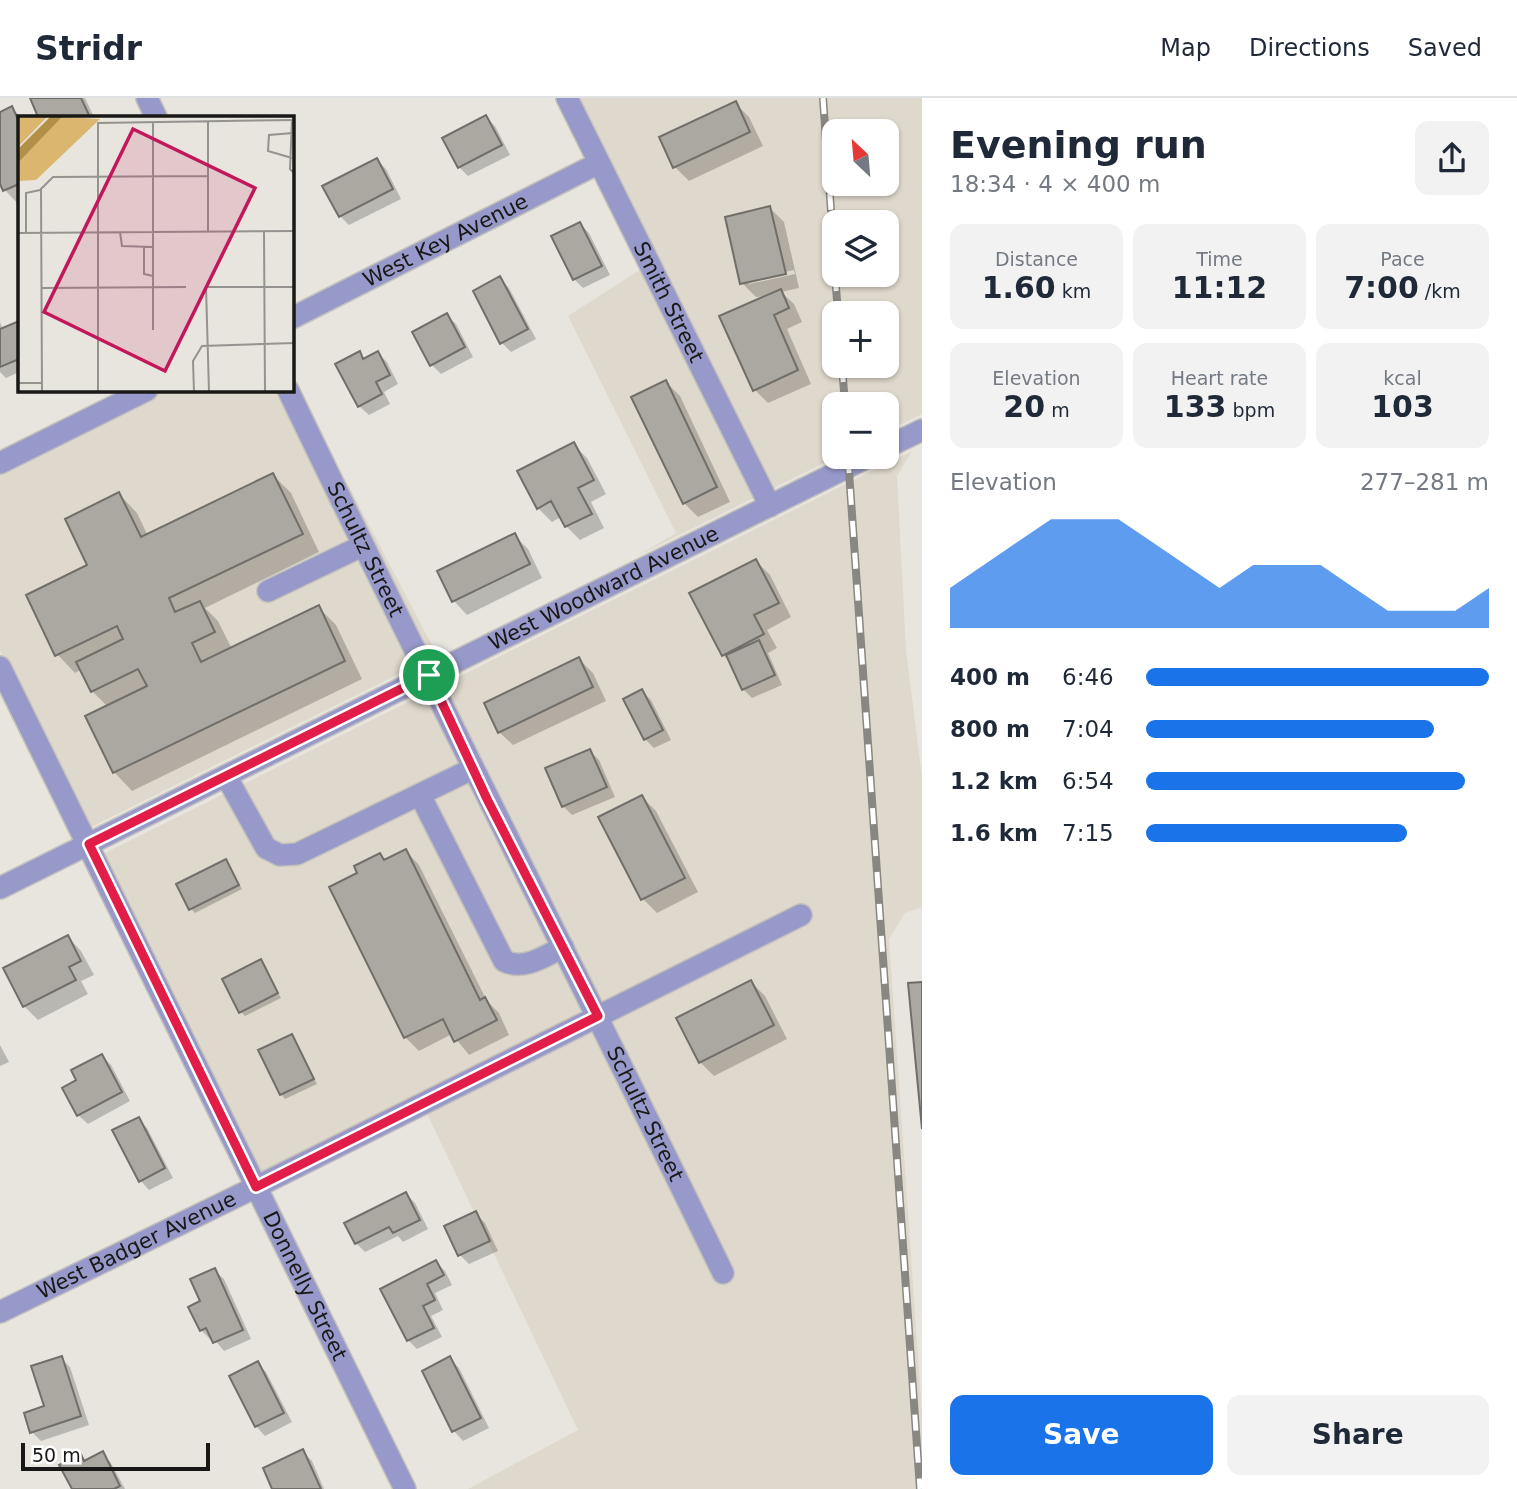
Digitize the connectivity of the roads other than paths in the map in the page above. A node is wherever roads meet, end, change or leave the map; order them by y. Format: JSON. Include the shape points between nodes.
{"nodes":[{"id":1,"x":147,"y":98,"type":"edge"},
{"id":2,"x":566,"y":98,"type":"edge"},
{"id":3,"x":156,"y":116,"type":"edge"},
{"id":4,"x":599,"y":163,"type":"junction"},
{"id":5,"x":294,"y":317,"type":"edge"},
{"id":6,"x":143,"y":392,"type":"edge"},
{"id":7,"x":289,"y":392,"type":"edge"},
{"id":8,"x":922,"y":430,"type":"edge"},
{"id":9,"x":899,"y":441,"type":"edge"},
{"id":10,"x":0,"y":463,"type":"edge"},
{"id":11,"x":844,"y":469,"type":"edge"},
{"id":12,"x":770,"y":506,"type":"junction"},
{"id":13,"x":362,"y":546,"type":"junction"},
{"id":14,"x":268,"y":591,"type":"dead end"},
{"id":15,"x":0,"y":667,"type":"edge"},
{"id":16,"x":429,"y":675,"type":"junction"},
{"id":17,"x":472,"y":769,"type":"junction"},
{"id":18,"x":226,"y":776,"type":"junction"},
{"id":19,"x":420,"y":794,"type":"junction"},
{"id":20,"x":89,"y":844,"type":"junction"},
{"id":21,"x":0,"y":888,"type":"edge"},
{"id":22,"x":801,"y":915,"type":"dead end"},
{"id":23,"x":563,"y":947,"type":"junction"},
{"id":24,"x":598,"y":1016,"type":"junction"},
{"id":25,"x":256,"y":1187,"type":"junction"},
{"id":26,"x":723,"y":1273,"type":"dead end"},
{"id":27,"x":0,"y":1312,"type":"edge"},
{"id":28,"x":405,"y":1489,"type":"edge"}],
"edges":[{"from":1,"to":3,"type":"street"},
{"from":2,"to":4,"type":"street","name":"Smith Street"},
{"from":4,"to":5,"type":"street","name":"West Key Avenue"},
{"from":4,"to":12,"type":"street","name":"Smith Street"},
{"from":6,"to":10,"type":"street"},
{"from":7,"to":13,"type":"street","name":"Schultz Street"},
{"from":8,"to":9,"type":"street"},
{"from":11,"to":12,"type":"street","name":"West Woodward Avenue"},
{"from":12,"to":16,"type":"street","name":"West Woodward Avenue"},
{"from":13,"to":14,"type":"street"},
{"from":13,"to":16,"type":"street","name":"Schultz Street"},
{"from":15,"to":20,"type":"street","name":"Donnelly Street"},
{"from":16,"to":17,"type":"street","name":"Schultz Street"},
{"from":16,"to":18,"type":"street","name":"West Woodward Avenue"},
{"from":17,"to":19,"type":"street"},
{"from":17,"to":23,"type":"street","name":"Schultz Street"},
{"from":18,"to":19,"type":"street","via":[[266,848],[280,855],[297,854]]},
{"from":18,"to":20,"type":"street","name":"West Woodward Avenue"},
{"from":19,"to":23,"type":"street","via":[[504,961],[521,965]]},
{"from":20,"to":21,"type":"street","name":"West Woodward Avenue"},
{"from":20,"to":25,"type":"street","name":"Donnelly Street"},
{"from":22,"to":24,"type":"street","name":"West Badger Avenue"},
{"from":23,"to":24,"type":"street","name":"Schultz Street"},
{"from":24,"to":25,"type":"street","name":"West Badger Avenue"},
{"from":24,"to":26,"type":"street","name":"Schultz Street"},
{"from":25,"to":27,"type":"street","name":"West Badger Avenue"},
{"from":25,"to":28,"type":"street","name":"Donnelly Street"}]}
